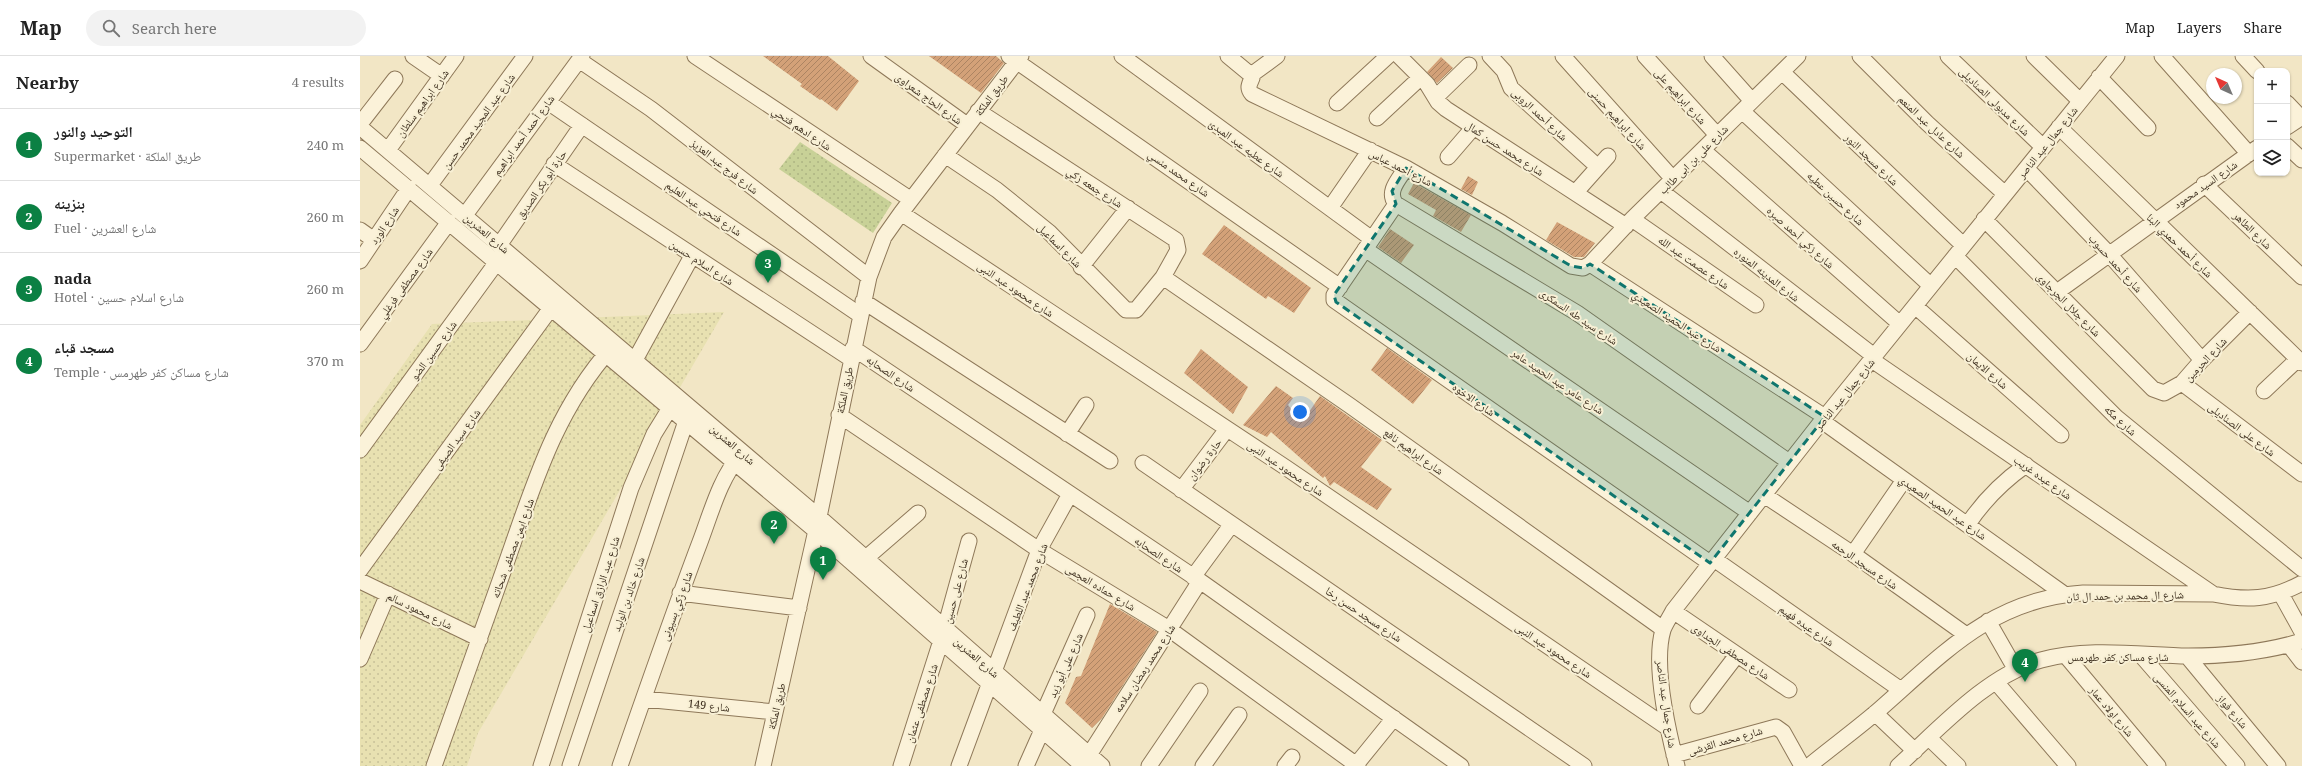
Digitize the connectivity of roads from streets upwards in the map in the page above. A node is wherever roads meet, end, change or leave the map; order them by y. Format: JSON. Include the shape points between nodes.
{"nodes":[{"id":1,"x":413,"y":56,"type":"edge"},
{"id":2,"x":456,"y":56,"type":"edge"},
{"id":3,"x":525,"y":56,"type":"edge"},
{"id":4,"x":695,"y":56,"type":"edge"},
{"id":5,"x":871,"y":56,"type":"edge"},
{"id":6,"x":1122,"y":56,"type":"edge"},
{"id":7,"x":1228,"y":56,"type":"edge"},
{"id":8,"x":1277,"y":56,"type":"edge"},
{"id":9,"x":1388,"y":56,"type":"edge"},
{"id":10,"x":1398,"y":56,"type":"edge"},
{"id":11,"x":1490,"y":56,"type":"edge"},
{"id":12,"x":1563,"y":56,"type":"edge"},
{"id":13,"x":1645,"y":56,"type":"edge"},
{"id":14,"x":1712,"y":56,"type":"edge"},
{"id":15,"x":1860,"y":56,"type":"edge"},
{"id":16,"x":1948,"y":56,"type":"edge"},
{"id":17,"x":2034,"y":56,"type":"edge"},
{"id":18,"x":2117,"y":56,"type":"edge"},
{"id":19,"x":2162,"y":56,"type":"edge"},
{"id":20,"x":2243,"y":56,"type":"edge"},
{"id":21,"x":580,"y":58,"type":"edge"},
{"id":22,"x":1016,"y":58,"type":"edge"},
{"id":23,"x":1789,"y":61,"type":"edge"},
{"id":24,"x":1469,"y":65,"type":"dead end"},
{"id":25,"x":2254,"y":68,"type":"edge"},
{"id":26,"x":1251,"y":75,"type":"junction"},
{"id":27,"x":442,"y":76,"type":"junction"},
{"id":28,"x":2099,"y":77,"type":"junction"},
{"id":29,"x":1420,"y":78,"type":"junction"},
{"id":30,"x":395,"y":79,"type":"dead end"},
{"id":31,"x":1436,"y":97,"type":"junction"},
{"id":32,"x":2080,"y":101,"type":"junction"},
{"id":33,"x":548,"y":102,"type":"junction"},
{"id":34,"x":1336,"y":103,"type":"dead end"},
{"id":35,"x":2288,"y":104,"type":"edge"},
{"id":36,"x":1747,"y":106,"type":"junction"},
{"id":37,"x":978,"y":111,"type":"junction"},
{"id":38,"x":2301,"y":117,"type":"edge"},
{"id":39,"x":1377,"y":118,"type":"dead end"},
{"id":40,"x":360,"y":125,"type":"edge"},
{"id":41,"x":582,"y":125,"type":"junction"},
{"id":42,"x":967,"y":125,"type":"junction"},
{"id":43,"x":2290,"y":125,"type":"edge"},
{"id":44,"x":2059,"y":127,"type":"junction"},
{"id":45,"x":1473,"y":128,"type":"junction"},
{"id":46,"x":2148,"y":128,"type":"dead end"},
{"id":47,"x":1717,"y":135,"type":"junction"},
{"id":48,"x":2043,"y":147,"type":"junction"},
{"id":49,"x":360,"y":148,"type":"edge"},
{"id":50,"x":2290,"y":149,"type":"edge"},
{"id":51,"x":388,"y":150,"type":"junction"},
{"id":52,"x":1370,"y":150,"type":"junction"},
{"id":53,"x":1703,"y":150,"type":"junction"},
{"id":54,"x":2253,"y":151,"type":"edge"},
{"id":55,"x":945,"y":155,"type":"junction"},
{"id":56,"x":1608,"y":156,"type":"dead end"},
{"id":57,"x":1448,"y":157,"type":"dead end"},
{"id":58,"x":2302,"y":160,"type":"edge"},
{"id":59,"x":554,"y":164,"type":"junction"},
{"id":60,"x":1598,"y":167,"type":"junction"},
{"id":61,"x":1406,"y":168,"type":"junction"},
{"id":62,"x":2027,"y":169,"type":"junction"},
{"id":63,"x":1673,"y":179,"type":"junction"},
{"id":64,"x":2204,"y":184,"type":"junction"},
{"id":65,"x":430,"y":185,"type":"junction"},
{"id":66,"x":409,"y":188,"type":"junction"},
{"id":67,"x":1661,"y":191,"type":"junction"},
{"id":68,"x":1575,"y":193,"type":"junction"},
{"id":69,"x":2005,"y":194,"type":"junction"},
{"id":70,"x":910,"y":200,"type":"junction"},
{"id":71,"x":1396,"y":204,"type":"junction"},
{"id":72,"x":1128,"y":208,"type":"junction"},
{"id":73,"x":1330,"y":208,"type":"junction"},
{"id":74,"x":901,"y":212,"type":"junction"},
{"id":75,"x":465,"y":215,"type":"junction"},
{"id":76,"x":1984,"y":219,"type":"junction"},
{"id":77,"x":2154,"y":221,"type":"junction"},
{"id":78,"x":449,"y":222,"type":"junction"},
{"id":79,"x":1629,"y":222,"type":"junction"},
{"id":80,"x":360,"y":230,"type":"edge"},
{"id":81,"x":374,"y":240,"type":"junction"},
{"id":82,"x":1369,"y":244,"type":"junction"},
{"id":83,"x":503,"y":247,"type":"junction"},
{"id":84,"x":1959,"y":251,"type":"junction"},
{"id":85,"x":2109,"y":254,"type":"junction"},
{"id":86,"x":692,"y":256,"type":"junction"},
{"id":87,"x":360,"y":261,"type":"edge"},
{"id":88,"x":497,"y":262,"type":"junction"},
{"id":89,"x":1590,"y":264,"type":"junction"},
{"id":90,"x":1081,"y":266,"type":"junction"},
{"id":91,"x":869,"y":277,"type":"junction"},
{"id":92,"x":1163,"y":277,"type":"junction"},
{"id":93,"x":2302,"y":277,"type":"edge"},
{"id":94,"x":1931,"y":286,"type":"junction"},
{"id":95,"x":1340,"y":287,"type":"junction"},
{"id":96,"x":2057,"y":292,"type":"junction"},
{"id":97,"x":1756,"y":305,"type":"dead end"},
{"id":98,"x":1915,"y":306,"type":"junction"},
{"id":99,"x":551,"y":308,"type":"junction"},
{"id":100,"x":862,"y":308,"type":"junction"},
{"id":101,"x":2250,"y":312,"type":"junction"},
{"id":102,"x":1900,"y":324,"type":"junction"},
{"id":103,"x":360,"y":344,"type":"edge"},
{"id":104,"x":611,"y":349,"type":"junction"},
{"id":105,"x":852,"y":353,"type":"junction"},
{"id":106,"x":1873,"y":358,"type":"junction"},
{"id":107,"x":635,"y":360,"type":"junction"},
{"id":108,"x":2202,"y":360,"type":"junction"},
{"id":109,"x":2300,"y":361,"type":"edge"},
{"id":110,"x":2182,"y":383,"type":"junction"},
{"id":111,"x":2154,"y":389,"type":"joint"},
{"id":112,"x":2264,"y":391,"type":"dead end"},
{"id":113,"x":1086,"y":405,"type":"dead end"},
{"id":114,"x":670,"y":408,"type":"junction"},
{"id":115,"x":839,"y":415,"type":"junction"},
{"id":116,"x":1823,"y":419,"type":"junction"},
{"id":117,"x":686,"y":421,"type":"junction"},
{"id":118,"x":1227,"y":429,"type":"junction"},
{"id":119,"x":1067,"y":434,"type":"junction"},
{"id":120,"x":2061,"y":435,"type":"dead end"},
{"id":121,"x":360,"y":450,"type":"edge"},
{"id":122,"x":739,"y":457,"type":"junction"},
{"id":123,"x":1110,"y":461,"type":"dead end"},
{"id":124,"x":1789,"y":462,"type":"junction"},
{"id":125,"x":1142,"y":463,"type":"dead end"},
{"id":126,"x":2026,"y":465,"type":"junction"},
{"id":127,"x":2302,"y":474,"type":"edge"},
{"id":128,"x":1904,"y":480,"type":"junction"},
{"id":129,"x":1181,"y":490,"type":"junction"},
{"id":130,"x":1070,"y":494,"type":"junction"},
{"id":131,"x":1764,"y":495,"type":"junction"},
{"id":132,"x":918,"y":513,"type":"dead end"},
{"id":133,"x":1750,"y":513,"type":"junction"},
{"id":134,"x":818,"y":524,"type":"junction"},
{"id":135,"x":1232,"y":524,"type":"junction"},
{"id":136,"x":1968,"y":524,"type":"junction"},
{"id":137,"x":969,"y":541,"type":"dead end"},
{"id":138,"x":1040,"y":550,"type":"junction"},
{"id":139,"x":1853,"y":554,"type":"junction"},
{"id":140,"x":866,"y":558,"type":"junction"},
{"id":141,"x":1712,"y":561,"type":"junction"},
{"id":142,"x":2302,"y":569,"type":"edge"},
{"id":143,"x":360,"y":570,"type":"edge"},
{"id":144,"x":1196,"y":579,"type":"junction"},
{"id":145,"x":360,"y":581,"type":"edge"},
{"id":146,"x":2302,"y":583,"type":"edge"},
{"id":147,"x":680,"y":593,"type":"junction"},
{"id":148,"x":388,"y":594,"type":"junction"},
{"id":149,"x":2064,"y":594,"type":"junction"},
{"id":150,"x":2213,"y":594,"type":"junction"},
{"id":151,"x":2281,"y":594,"type":"junction"},
{"id":152,"x":798,"y":608,"type":"junction"},
{"id":153,"x":1673,"y":611,"type":"junction"},
{"id":154,"x":1087,"y":615,"type":"dead end"},
{"id":155,"x":1988,"y":621,"type":"junction"},
{"id":156,"x":1169,"y":629,"type":"junction"},
{"id":157,"x":1663,"y":629,"type":"junction"},
{"id":158,"x":2302,"y":632,"type":"edge"},
{"id":159,"x":943,"y":634,"type":"junction"},
{"id":160,"x":1965,"y":634,"type":"junction"},
{"id":161,"x":480,"y":639,"type":"junction"},
{"id":162,"x":2296,"y":643,"type":"edge"},
{"id":163,"x":2140,"y":654,"type":"junction"},
{"id":164,"x":1737,"y":655,"type":"junction"},
{"id":165,"x":2066,"y":656,"type":"junction"},
{"id":166,"x":2187,"y":656,"type":"junction"},
{"id":167,"x":360,"y":659,"type":"edge"},
{"id":168,"x":2302,"y":662,"type":"edge"},
{"id":169,"x":2016,"y":670,"type":"junction"},
{"id":170,"x":992,"y":678,"type":"junction"},
{"id":171,"x":1996,"y":682,"type":"junction"},
{"id":172,"x":1789,"y":690,"type":"dead end"},
{"id":173,"x":1901,"y":690,"type":"junction"},
{"id":174,"x":1200,"y":691,"type":"dead end"},
{"id":175,"x":644,"y":699,"type":"junction"},
{"id":176,"x":1698,"y":706,"type":"dead end"},
{"id":177,"x":775,"y":712,"type":"junction"},
{"id":178,"x":1875,"y":713,"type":"junction"},
{"id":179,"x":1043,"y":714,"type":"junction"},
{"id":180,"x":1239,"y":714,"type":"dead end"},
{"id":181,"x":1394,"y":718,"type":"junction"},
{"id":182,"x":1668,"y":728,"type":"junction"},
{"id":183,"x":1042,"y":730,"type":"junction"},
{"id":184,"x":1929,"y":738,"type":"junction"},
{"id":185,"x":1915,"y":751,"type":"junction"},
{"id":186,"x":1086,"y":760,"type":"edge"},
{"id":187,"x":1675,"y":761,"type":"edge"},
{"id":188,"x":1357,"y":765,"type":"edge"},
{"id":189,"x":434,"y":766,"type":"edge"},
{"id":190,"x":541,"y":766,"type":"edge"},
{"id":191,"x":570,"y":766,"type":"edge"},
{"id":192,"x":620,"y":766,"type":"edge"},
{"id":193,"x":763,"y":766,"type":"edge"},
{"id":194,"x":901,"y":766,"type":"edge"},
{"id":195,"x":959,"y":766,"type":"edge"},
{"id":196,"x":1026,"y":766,"type":"edge"},
{"id":197,"x":1102,"y":766,"type":"edge"},
{"id":198,"x":1149,"y":766,"type":"edge"},
{"id":199,"x":1203,"y":766,"type":"edge"},
{"id":200,"x":1461,"y":766,"type":"edge"},
{"id":201,"x":1584,"y":766,"type":"edge"},
{"id":202,"x":1802,"y":766,"type":"edge"},
{"id":203,"x":1808,"y":766,"type":"edge"},
{"id":204,"x":1898,"y":766,"type":"edge"},
{"id":205,"x":1958,"y":766,"type":"edge"},
{"id":206,"x":2068,"y":766,"type":"edge"},
{"id":207,"x":2158,"y":766,"type":"edge"},
{"id":208,"x":2237,"y":766,"type":"edge"},
{"id":209,"x":2278,"y":766,"type":"edge"}],
"edges":[{"from":1,"to":27,"type":"street"},
{"from":2,"to":27,"type":"street","name":"شارع ابراهيم سلطان"},
{"from":3,"to":65,"type":"street","name":"شارع عبد المجيد محمد حسن"},
{"from":4,"to":70,"type":"street","name":"شارع ادهم فتحي"},
{"from":5,"to":42,"type":"street","name":"شارع الحاج شعراوى"},
{"from":6,"to":73,"type":"street","name":"شارع عطيه عبد المبدئ"},
{"from":7,"to":26,"type":"street"},
{"from":8,"to":26,"type":"street"},
{"from":9,"to":34,"type":"street"},
{"from":10,"to":29,"type":"street","name":"شارع محمد حسن كمال"},
{"from":11,"to":60,"type":"street","name":"شارع أحمد الروبى","via":[[1504,71],[1511,88]]},
{"from":12,"to":63,"type":"street","name":"شارع ابراهيم حسنى"},
{"from":13,"to":47,"type":"street","name":"شارع ابراهيم على"},
{"from":14,"to":36,"type":"street","name":"شارع حسين عطيه"},
{"from":15,"to":69,"type":"street","name":"شارع عادل عبد المنعم","via":[[1927,123]]},
{"from":16,"to":48,"type":"street","name":"شارع مدبولى الصناديلى"},
{"from":17,"to":32,"type":"street"},
{"from":18,"to":28,"type":"street","name":"شارع جمال عبد الناصر"},
{"from":19,"to":54,"type":"street"},
{"from":20,"to":25,"type":"street"},
{"from":21,"to":33,"type":"street","name":"شارع أحمد أحمد ابراهيم"},
{"from":21,"to":91,"type":"street","name":"شارع فرج عبد العزيز","via":[[651,109]]},
{"from":22,"to":37,"type":"street","name":"طريق الملكة"},
{"from":22,"to":95,"type":"street","name":"شارع محمد منسي"},
{"from":23,"to":36,"type":"street","name":"شارع على بن ابى طالب"},
{"from":23,"to":84,"type":"street","name":"شارع مسجد النور"},
{"from":24,"to":31,"type":"street"},
{"from":26,"to":52,"type":"street","name":"شارع أحمد عباس","via":[[1248,86],[1252,94]]},
{"from":27,"to":51,"type":"street","name":"شارع ابراهيم سلطان"},
{"from":28,"to":32,"type":"street","name":"شارع جمال عبد الناصر"},
{"from":28,"to":46,"type":"street"},
{"from":29,"to":31,"type":"street","name":"شارع محمد حسن كمال"},
{"from":29,"to":39,"type":"street"},
{"from":30,"to":40,"type":"street"},
{"from":31,"to":45,"type":"street","name":"شارع محمد حسن كمال","via":[[1441,105]]},
{"from":32,"to":44,"type":"street","name":"شارع جمال عبد الناصر"},
{"from":33,"to":41,"type":"street","name":"شارع فتحي عبد العليم"},
{"from":33,"to":75,"type":"street","name":"شارع أحمد أحمد ابراهيم"},
{"from":35,"to":38,"type":"street"},
{"from":36,"to":47,"type":"street","name":"شارع على بن ابى طالب"},
{"from":36,"to":94,"type":"street","name":"شارع حسين عطيه"},
{"from":37,"to":42,"type":"street","name":"طريق الملكة"},
{"from":37,"to":72,"type":"street","name":"شارع جمعه زكي"},
{"from":38,"to":43,"type":"street"},
{"from":40,"to":51,"type":"street","name":"شارع العشرين"},
{"from":41,"to":59,"type":"street","name":"حارة أبو بكر الصديق"},
{"from":41,"to":100,"type":"street","name":"شارع فتحي عبد العليم"},
{"from":42,"to":55,"type":"street","name":"طريق الملكة"},
{"from":44,"to":48,"type":"street","name":"شارع جمال عبد الناصر"},
{"from":44,"to":77,"type":"street","name":"شارع أحمد حمدي البنا"},
{"from":45,"to":57,"type":"street"},
{"from":45,"to":68,"type":"street","name":"شارع محمد حسن كمال"},
{"from":47,"to":53,"type":"street","name":"شارع على بن ابى طالب"},
{"from":48,"to":62,"type":"street","name":"شارع جمال عبد الناصر"},
{"from":49,"to":66,"type":"street","name":"شارع العشرين"},
{"from":50,"to":58,"type":"street"},
{"from":51,"to":65,"type":"street","name":"شارع العشرين"},
{"from":52,"to":61,"type":"street","name":"شارع أحمد عباس"},
{"from":52,"to":73,"type":"street"},
{"from":53,"to":63,"type":"street","name":"شارع على بن ابى طالب"},
{"from":53,"to":102,"type":"street","name":"شارع زكي أحمد صبره"},
{"from":54,"to":64,"type":"street","name":"شارع السيد محمود"},
{"from":55,"to":70,"type":"street","name":"طريق الملكة"},
{"from":55,"to":90,"type":"street","name":"شارع اسماعيل","via":[[1023,210],[1049,232]]},
{"from":56,"to":60,"type":"street"},
{"from":59,"to":83,"type":"street","name":"حارة أبو بكر الصديق"},
{"from":59,"to":86,"type":"street","name":"شارع اسلام حسين"},
{"from":60,"to":68,"type":"street"},
{"from":61,"to":71,"type":"street","via":[[1392,191],[1392,199]]},
{"from":61,"to":89,"type":"street","name":"شارع أحمد عباس","via":[[1571,266],[1583,268]]},
{"from":62,"to":69,"type":"street","name":"شارع جمال عبد الناصر"},
{"from":62,"to":85,"type":"street","name":"شارع أحمد حسوب"},
{"from":63,"to":67,"type":"street","name":"شارع على بن ابى طالب"},
{"from":64,"to":77,"type":"street","name":"شارع السيد محمود"},
{"from":64,"to":93,"type":"street","name":"شارع الطاهر"},
{"from":65,"to":75,"type":"street","name":"شارع العشرين"},
{"from":66,"to":78,"type":"street","name":"شارع العشرين"},
{"from":66,"to":81,"type":"street","name":"شارع الورد"},
{"from":67,"to":79,"type":"street","name":"شارع على بن ابى طالب"},
{"from":67,"to":106,"type":"street","name":"شارع المدينه المنوره"},
{"from":68,"to":79,"type":"street","name":"شارع محمد حسن كمال"},
{"from":69,"to":76,"type":"street","name":"شارع جمال عبد الناصر"},
{"from":70,"to":74,"type":"street","name":"طريق الملكة"},
{"from":71,"to":82,"type":"street","name":"شارع الاخوه"},
{"from":71,"to":124,"type":"street","name":"شارع سيد طه السمكرى","via":[[1577,313]]},
{"from":72,"to":90,"type":"street"},
{"from":72,"to":92,"type":"street","name":"شارع جمعه زكي","via":[[1178,243],[1178,250]]},
{"from":73,"to":82,"type":"street","name":"شارع عطيه عبد المبدئ"},
{"from":74,"to":91,"type":"street","name":"طريق الملكة","via":[[884,237]]},
{"from":74,"to":118,"type":"street","name":"شارع محمود عبد النبى"},
{"from":75,"to":83,"type":"street","name":"شارع العشرين"},
{"from":76,"to":84,"type":"street","name":"شارع جمال عبد الناصر"},
{"from":76,"to":96,"type":"street","name":"شارع جلال الجرجاوى"},
{"from":77,"to":85,"type":"street","name":"شارع السيد محمود"},
{"from":77,"to":101,"type":"street","name":"شارع أحمد حمدي البنا"},
{"from":78,"to":88,"type":"street","name":"شارع العشرين"},
{"from":78,"to":103,"type":"street","name":"شارع مصطفى فرغلي"},
{"from":79,"to":89,"type":"street","name":"شارع على بن ابى طالب"},
{"from":79,"to":97,"type":"street","name":"شارع عصمت عبد الله"},
{"from":80,"to":81,"type":"street"},
{"from":81,"to":87,"type":"street","name":"شارع الورد"},
{"from":82,"to":95,"type":"street","name":"شارع الاخوه"},
{"from":82,"to":133,"type":"street","name":"شارع عامر عبد الحميد عامر"},
{"from":83,"to":88,"type":"street","name":"شارع حسين الضو"},
{"from":83,"to":104,"type":"street","name":"شارع العشرين"},
{"from":84,"to":94,"type":"street","name":"شارع جمال عبد الناصر"},
{"from":84,"to":142,"type":"street","name":"شارع مكه","via":[[2116,417]]},
{"from":85,"to":96,"type":"street","name":"شارع السيد محمود"},
{"from":85,"to":108,"type":"street","name":"شارع أحمد حسوب"},
{"from":86,"to":105,"type":"street","name":"شارع اسلام حسين"},
{"from":86,"to":107,"type":"street"},
{"from":88,"to":99,"type":"street","name":"شارع العشرين"},
{"from":88,"to":121,"type":"street","name":"شارع حسين الضو"},
{"from":89,"to":116,"type":"street","name":"شارع عبد الحميد الصعيدي"},
{"from":90,"to":92,"type":"street","name":"شارع اسماعيل","via":[[1131,312],[1136,310]]},
{"from":91,"to":100,"type":"street","name":"طريق الملكة"},
{"from":92,"to":157,"type":"street","name":"شارع ابراهيم نافع","via":[[1356,410]]},
{"from":94,"to":98,"type":"street","name":"شارع جمال عبد الناصر"},
{"from":95,"to":141,"type":"street","name":"شارع الاخوه","via":[[1333,297],[1336,302]]},
{"from":96,"to":111,"type":"street","name":"شارع جلال الجرجاوى"},
{"from":98,"to":102,"type":"street","name":"شارع جمال عبد الناصر"},
{"from":98,"to":120,"type":"street","name":"شارع الايمان"},
{"from":99,"to":104,"type":"street","name":"شارع العشرين"},
{"from":99,"to":143,"type":"street","name":"شارع سيد الصيفى"},
{"from":100,"to":105,"type":"street","name":"طريق الملكة"},
{"from":100,"to":119,"type":"street","name":"شارع فتحي عبد العليم"},
{"from":101,"to":108,"type":"street","name":"شارع الحرمين"},
{"from":101,"to":109,"type":"street","name":"شارع أحمد حمدي البنا"},
{"from":102,"to":106,"type":"street","name":"شارع جمال عبد الناصر"},
{"from":104,"to":107,"type":"street","name":"شارع العشرين"},
{"from":104,"to":114,"type":"street","name":"شارع العشرين"},
{"from":104,"to":161,"type":"street","name":"شارع ايمن مصطفى شحاته","via":[[579,390],[557,428]]},
{"from":105,"to":115,"type":"street","name":"طريق الملكة"},
{"from":105,"to":130,"type":"street","name":"شارع الصحابه"},
{"from":106,"to":116,"type":"street","name":"شارع جمال عبد الناصر"},
{"from":106,"to":126,"type":"street","name":"شارع عبده غريب"},
{"from":107,"to":122,"type":"street","name":"شارع العشرين"},
{"from":108,"to":110,"type":"street","name":"شارع الحرمين"},
{"from":109,"to":112,"type":"street"},
{"from":110,"to":111,"type":"street","name":"شارع الحرمين","via":[[2164,393]]},
{"from":110,"to":127,"type":"street","name":"شارع على الصناديلى"},
{"from":113,"to":119,"type":"street"},
{"from":114,"to":117,"type":"street","name":"شارع العشرين"},
{"from":114,"to":190,"type":"street","name":"شارع عبد الرازق اسماعيل","via":[[651,441],[631,488]]},
{"from":115,"to":134,"type":"street","name":"طريق الملكة"},
{"from":115,"to":138,"type":"street","name":"شارع حماده العجمى"},
{"from":116,"to":124,"type":"street","name":"شارع جمال عبد الناصر"},
{"from":116,"to":128,"type":"street","name":"شارع عبد الحميد الصعيدي"},
{"from":117,"to":122,"type":"street","name":"شارع العشرين"},
{"from":117,"to":191,"type":"street","name":"شارع خالد بن الوليد"},
{"from":118,"to":129,"type":"street","name":"حارة رضوان"},
{"from":118,"to":182,"type":"street","name":"شارع محمود عبد النبى"},
{"from":119,"to":123,"type":"street","name":"شارع فتحي عبد العليم"},
{"from":122,"to":134,"type":"street","name":"شارع العشرين"},
{"from":122,"to":147,"type":"street","name":"شارع زكي بسيونى","via":[[723,483]]},
{"from":124,"to":131,"type":"street","name":"شارع جمال عبد الناصر"},
{"from":125,"to":129,"type":"street","name":"شارع مسجد حسن رخا"},
{"from":126,"to":136,"type":"street","via":[[2003,481],[1983,501]]},
{"from":126,"to":150,"type":"street","name":"شارع عبده غريب"},
{"from":128,"to":136,"type":"street","name":"شارع عبد الحميد الصعيدي"},
{"from":128,"to":139,"type":"street"},
{"from":129,"to":135,"type":"street","name":"شارع مسجد حسن رخا"},
{"from":130,"to":138,"type":"street","name":"شارع محمد عبد اللطيف"},
{"from":130,"to":144,"type":"street","name":"شارع الصحابه"},
{"from":131,"to":133,"type":"street","name":"شارع جمال عبد الناصر"},
{"from":131,"to":139,"type":"street","name":"شارع مسجد الرحمه"},
{"from":132,"to":140,"type":"street"},
{"from":133,"to":141,"type":"street","name":"شارع جمال عبد الناصر"},
{"from":134,"to":140,"type":"street","name":"شارع العشرين"},
{"from":134,"to":152,"type":"street","name":"طريق الملكة"},
{"from":134,"to":159,"type":"street","name":"شارع العشرين"},
{"from":135,"to":144,"type":"street","name":"شارع محمد رمضان سلامه"},
{"from":135,"to":201,"type":"street","name":"شارع مسجد حسن رخا"},
{"from":136,"to":149,"type":"street","name":"شارع عبد الحميد الصعيدي"},
{"from":137,"to":159,"type":"street","name":"شارع على حسين"},
{"from":138,"to":156,"type":"street","name":"شارع حماده العجمى"},
{"from":138,"to":170,"type":"street","name":"شارع محمد عبد اللطيف"},
{"from":139,"to":160,"type":"street","name":"شارع مسجد الرحمه"},
{"from":140,"to":159,"type":"street","name":"شارع العشرين"},
{"from":141,"to":153,"type":"street","name":"شارع جمال عبد الناصر"},
{"from":141,"to":173,"type":"street","name":"شارع عبده فهيم"},
{"from":144,"to":156,"type":"street","name":"شارع محمد رمضان سلامه"},
{"from":144,"to":181,"type":"street","name":"شارع الصحابه"},
{"from":145,"to":148,"type":"street","name":"شارع محمود سالم"},
{"from":146,"to":151,"type":"street","name":"شارع ال محمد بن حمد ال ثان"},
{"from":147,"to":152,"type":"street"},
{"from":147,"to":175,"type":"street","name":"شارع زكي بسيونى"},
{"from":148,"to":161,"type":"street","name":"شارع محمود سالم"},
{"from":148,"to":167,"type":"street"},
{"from":149,"to":150,"type":"street","name":"شارع ال محمد بن حمد ال ثان"},
{"from":149,"to":155,"type":"street","name":"شارع ال محمد بن حمد ال ثان","via":[[2032,603]]},
{"from":150,"to":151,"type":"street","name":"شارع ال محمد بن حمد ال ثان","via":[[2234,598],[2260,598]]},
{"from":151,"to":158,"type":"street"},
{"from":152,"to":177,"type":"street","name":"طريق الملكة"},
{"from":153,"to":157,"type":"street","name":"شارع جمال عبد الناصر"},
{"from":153,"to":164,"type":"street","name":"شارع مصطفى الجداوى"},
{"from":154,"to":179,"type":"street","name":"شارع على أبو زيد"},
{"from":155,"to":160,"type":"street","name":"شارع ال محمد بن حمد ال ثان"},
{"from":155,"to":169,"type":"street"},
{"from":156,"to":186,"type":"street","name":"شارع محمد رمضان سلامه"},
{"from":156,"to":188,"type":"street","name":"شارع حماده العجمى"},
{"from":157,"to":182,"type":"street","name":"شارع جمال عبد الناصر","via":[[1660,667]]},
{"from":159,"to":170,"type":"street","name":"شارع العشرين"},
{"from":159,"to":194,"type":"street","name":"شارع مصطفى عثمان"},
{"from":160,"to":173,"type":"street","name":"شارع ال محمد بن حمد ال ثان"},
{"from":161,"to":189,"type":"street","name":"شارع ايمن مصطفى شحاته"},
{"from":162,"to":166,"type":"street","name":"شارع مساكن كفر طهرمس","via":[[2238,654]]},
{"from":162,"to":168,"type":"street"},
{"from":163,"to":165,"type":"street","name":"شارع مساكن كفر طهرمس"},
{"from":163,"to":166,"type":"street","name":"شارع مساكن كفر طهرمس"},
{"from":163,"to":208,"type":"street","name":"شارع عبد السلام المنسى"},
{"from":164,"to":172,"type":"street","name":"شارع مصطفى الجداوى"},
{"from":164,"to":176,"type":"street"},
{"from":165,"to":169,"type":"street","name":"شارع مساكن كفر طهرمس","via":[[2040,660]]},
{"from":165,"to":207,"type":"street","name":"شارع اولاد عمار"},
{"from":166,"to":209,"type":"street","name":"شارع فواز"},
{"from":169,"to":171,"type":"street","name":"شارع مساكن كفر طهرمس"},
{"from":170,"to":179,"type":"street","name":"شارع العشرين"},
{"from":170,"to":183,"type":"street","name":"شارع العشرين"},
{"from":170,"to":195,"type":"street","name":"شارع محمد عبد اللطيف"},
{"from":171,"to":184,"type":"street","name":"شارع مساكن كفر طهرمس"},
{"from":171,"to":206,"type":"street"},
{"from":173,"to":178,"type":"street","name":"شارع ال محمد بن حمد ال ثان"},
{"from":174,"to":198,"type":"street"},
{"from":175,"to":177,"type":"street","name":"شارع 149"},
{"from":175,"to":192,"type":"street","name":"شارع زكي بسيونى"},
{"from":177,"to":193,"type":"street","name":"طريق الملكة"},
{"from":178,"to":185,"type":"street"},
{"from":178,"to":203,"type":"street","name":"شارع ال محمد بن حمد ال ثان"},
{"from":179,"to":186,"type":"street","name":"شارع العشرين"},
{"from":180,"to":199,"type":"street"},
{"from":181,"to":188,"type":"street"},
{"from":181,"to":200,"type":"street","name":"شارع الصحابه"},
{"from":182,"to":187,"type":"street","name":"شارع جمال عبد الناصر"},
{"from":183,"to":186,"type":"street","name":"شارع العشرين"},
{"from":183,"to":196,"type":"street"},
{"from":184,"to":185,"type":"street","name":"شارع مساكن كفر طهرمس"},
{"from":184,"to":205,"type":"street"},
{"from":185,"to":204,"type":"street","name":"شارع مساكن كفر طهرمس"},
{"from":186,"to":197,"type":"street","name":"شارع العشرين"},
{"from":187,"to":202,"type":"street","name":"شارع محمد القرشى","via":[[1776,727],[1783,732]]}]}
